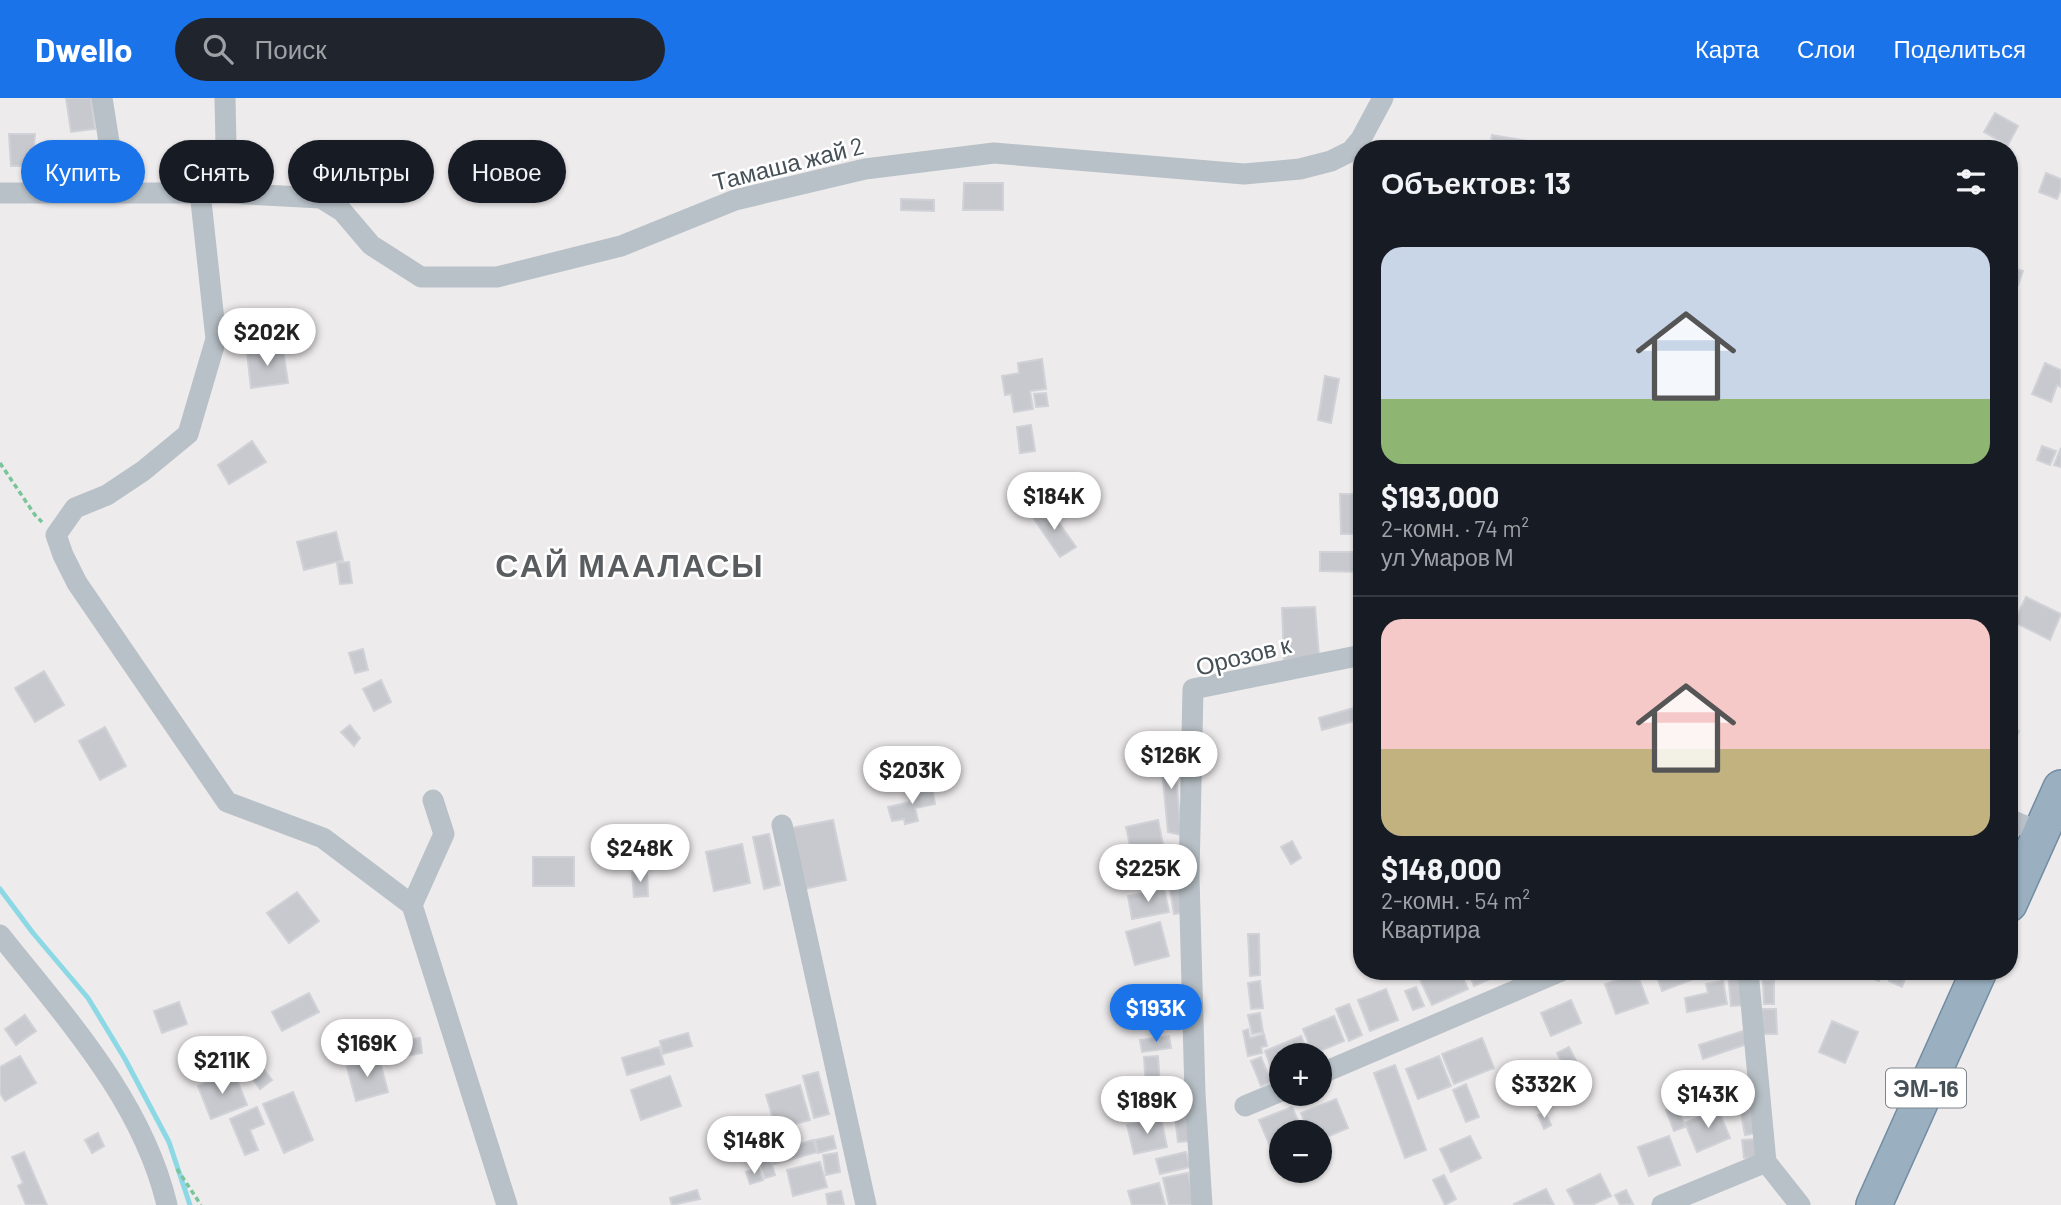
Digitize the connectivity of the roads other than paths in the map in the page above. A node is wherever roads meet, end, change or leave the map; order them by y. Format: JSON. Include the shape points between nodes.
{"nodes":[{"id":1,"x":102,"y":98,"type":"edge"},
{"id":2,"x":225,"y":98,"type":"edge"},
{"id":3,"x":1383,"y":98,"type":"edge"},
{"id":4,"x":109,"y":140,"type":"edge"},
{"id":5,"x":226,"y":140,"type":"edge"},
{"id":6,"x":1360,"y":140,"type":"edge"},
{"id":7,"x":1353,"y":149,"type":"edge"},
{"id":8,"x":0,"y":193,"type":"edge"},
{"id":9,"x":21,"y":193,"type":"edge"},
{"id":10,"x":274,"y":196,"type":"edge"},
{"id":11,"x":201,"y":203,"type":"edge"},
{"id":12,"x":1353,"y":656,"type":"edge"},
{"id":13,"x":2061,"y":788,"type":"edge"},
{"id":14,"x":433,"y":800,"type":"dead end"},
{"id":15,"x":2018,"y":822,"type":"edge"},
{"id":16,"x":782,"y":825,"type":"dead end"},
{"id":17,"x":2041,"y":833,"type":"junction"},
{"id":18,"x":2018,"y":884,"type":"edge"},
{"id":19,"x":412,"y":905,"type":"junction"},
{"id":20,"x":0,"y":935,"type":"edge"},
{"id":21,"x":1540,"y":980,"type":"edge"},
{"id":22,"x":1749,"y":980,"type":"edge"},
{"id":23,"x":1975,"y":980,"type":"edge"},
{"id":24,"x":1332,"y":1069,"type":"edge"},
{"id":25,"x":1269,"y":1096,"type":"edge"},
{"id":26,"x":1245,"y":1106,"type":"dead end"},
{"id":27,"x":1766,"y":1162,"type":"junction"},
{"id":28,"x":167,"y":1205,"type":"edge"},
{"id":29,"x":507,"y":1205,"type":"edge"},
{"id":30,"x":866,"y":1205,"type":"edge"},
{"id":31,"x":1202,"y":1205,"type":"edge"},
{"id":32,"x":1662,"y":1205,"type":"edge"},
{"id":33,"x":1800,"y":1205,"type":"edge"},
{"id":34,"x":1874,"y":1205,"type":"edge"}],
"edges":[{"from":1,"to":4,"type":"street"},
{"from":2,"to":5,"type":"street"},
{"from":3,"to":6,"type":"street","name":"Тамаша жай 2"},
{"from":7,"to":10,"type":"street","name":"Тамаша жай 2","via":[[1300,169],[1244,174],[994,153],[865,169],[734,200],[621,246],[497,276],[421,276],[371,245],[342,211],[321,198]]},
{"from":8,"to":9,"type":"street","name":"Тамаша жай 2"},
{"from":11,"to":19,"type":"street","via":[[216,339],[188,435],[107,495],[75,508],[56,535],[77,583],[227,802],[323,838]]},
{"from":12,"to":31,"type":"street","name":"Орозов к","via":[[1193,689],[1189,876]]},
{"from":13,"to":17,"type":"highway"},
{"from":14,"to":19,"type":"street","via":[[444,834]]},
{"from":15,"to":17,"type":"street"},
{"from":16,"to":30,"type":"street"},
{"from":17,"to":18,"type":"highway"},
{"from":19,"to":29,"type":"street"},
{"from":20,"to":28,"type":"street","via":[[93,1052],[144,1136]]},
{"from":21,"to":24,"type":"street"},
{"from":22,"to":27,"type":"street"},
{"from":23,"to":34,"type":"highway","number":"ЭМ-16"},
{"from":25,"to":26,"type":"street"},
{"from":27,"to":32,"type":"street"},
{"from":27,"to":33,"type":"street"}]}
